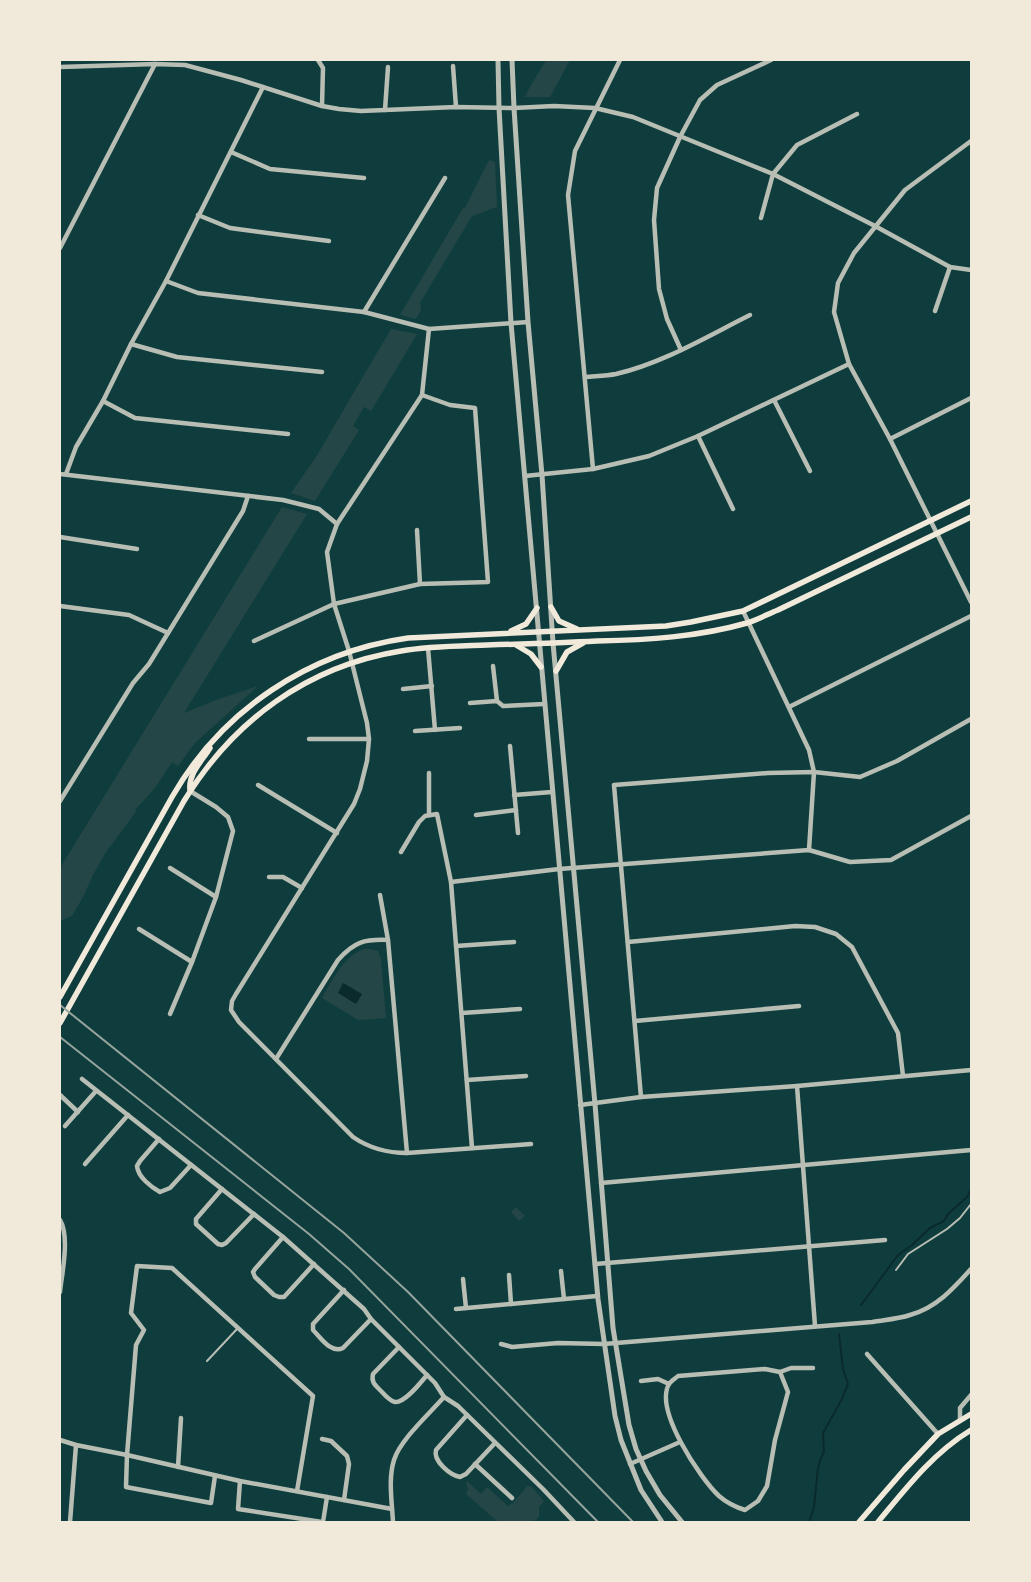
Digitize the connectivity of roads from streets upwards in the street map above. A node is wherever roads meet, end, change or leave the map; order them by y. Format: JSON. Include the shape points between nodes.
{"nodes":[{"id":1,"x":91,"y":60,"type":"edge"},
{"id":2,"x":318,"y":60,"type":"edge"},
{"id":3,"x":498,"y":60,"type":"edge"},
{"id":4,"x":512,"y":60,"type":"edge"},
{"id":5,"x":620,"y":60,"type":"edge"},
{"id":6,"x":771,"y":60,"type":"edge"},
{"id":7,"x":155,"y":64,"type":"junction"},
{"id":8,"x":91,"y":66,"type":"junction"},
{"id":9,"x":453,"y":66,"type":"dead end"},
{"id":10,"x":60,"y":67,"type":"edge"},
{"id":11,"x":388,"y":67,"type":"dead end"},
{"id":12,"x":263,"y":87,"type":"junction"},
{"id":13,"x":322,"y":106,"type":"junction"},
{"id":14,"x":456,"y":107,"type":"junction"},
{"id":15,"x":499,"y":108,"type":"junction"},
{"id":16,"x":514,"y":108,"type":"junction"},
{"id":17,"x":595,"y":108,"type":"junction"},
{"id":18,"x":385,"y":110,"type":"junction"},
{"id":19,"x":857,"y":114,"type":"dead end"},
{"id":20,"x":680,"y":137,"type":"junction"},
{"id":21,"x":970,"y":143,"type":"edge"},
{"id":22,"x":231,"y":152,"type":"junction"},
{"id":23,"x":773,"y":174,"type":"junction"},
{"id":24,"x":364,"y":178,"type":"dead end"},
{"id":25,"x":445,"y":178,"type":"dead end"},
{"id":26,"x":198,"y":215,"type":"junction"},
{"id":27,"x":761,"y":218,"type":"dead end"},
{"id":28,"x":875,"y":226,"type":"junction"},
{"id":29,"x":329,"y":241,"type":"dead end"},
{"id":30,"x":60,"y":248,"type":"edge"},
{"id":31,"x":950,"y":267,"type":"junction"},
{"id":32,"x":971,"y":270,"type":"edge"},
{"id":33,"x":166,"y":280,"type":"junction"},
{"id":34,"x":935,"y":311,"type":"dead end"},
{"id":35,"x":364,"y":312,"type":"junction"},
{"id":36,"x":750,"y":315,"type":"dead end"},
{"id":37,"x":528,"y":322,"type":"junction"},
{"id":38,"x":511,"y":323,"type":"junction"},
{"id":39,"x":429,"y":329,"type":"junction"},
{"id":40,"x":131,"y":344,"type":"junction"},
{"id":41,"x":680,"y":350,"type":"junction"},
{"id":42,"x":849,"y":364,"type":"junction"},
{"id":43,"x":322,"y":372,"type":"dead end"},
{"id":44,"x":585,"y":377,"type":"junction"},
{"id":45,"x":422,"y":395,"type":"junction"},
{"id":46,"x":971,"y":398,"type":"edge"},
{"id":47,"x":774,"y":400,"type":"junction"},
{"id":48,"x":103,"y":402,"type":"junction"},
{"id":49,"x":288,"y":434,"type":"dead end"},
{"id":50,"x":698,"y":436,"type":"junction"},
{"id":51,"x":890,"y":439,"type":"junction"},
{"id":52,"x":593,"y":468,"type":"junction"},
{"id":53,"x":810,"y":471,"type":"dead end"},
{"id":54,"x":63,"y":474,"type":"edge"},
{"id":55,"x":542,"y":475,"type":"junction"},
{"id":56,"x":525,"y":476,"type":"junction"},
{"id":57,"x":248,"y":496,"type":"junction"},
{"id":58,"x":971,"y":501,"type":"edge"},
{"id":59,"x":733,"y":508,"type":"dead end"},
{"id":60,"x":971,"y":517,"type":"edge"},
{"id":61,"x":931,"y":520,"type":"junction"},
{"id":62,"x":337,"y":524,"type":"junction"},
{"id":63,"x":417,"y":530,"type":"dead end"},
{"id":64,"x":938,"y":533,"type":"junction"},
{"id":65,"x":60,"y":537,"type":"edge"},
{"id":66,"x":137,"y":549,"type":"dead end"},
{"id":67,"x":420,"y":584,"type":"junction"},
{"id":68,"x":971,"y":602,"type":"edge"},
{"id":69,"x":334,"y":604,"type":"junction"},
{"id":70,"x":60,"y":606,"type":"edge"},
{"id":71,"x":551,"y":607,"type":"junction"},
{"id":72,"x":536,"y":608,"type":"junction"},
{"id":73,"x":743,"y":611,"type":"junction"},
{"id":74,"x":971,"y":616,"type":"edge"},
{"id":75,"x":747,"y":622,"type":"junction"},
{"id":76,"x":581,"y":630,"type":"junction"},
{"id":77,"x":539,"y":632,"type":"junction"},
{"id":78,"x":552,"y":632,"type":"junction"},
{"id":79,"x":168,"y":633,"type":"junction"},
{"id":80,"x":506,"y":633,"type":"junction"},
{"id":81,"x":254,"y":641,"type":"dead end"},
{"id":82,"x":587,"y":642,"type":"junction"},
{"id":83,"x":553,"y":643,"type":"junction"},
{"id":84,"x":514,"y":644,"type":"junction"},
{"id":85,"x":539,"y":644,"type":"junction"},
{"id":86,"x":428,"y":648,"type":"junction"},
{"id":87,"x":349,"y":651,"type":"junction"},
{"id":88,"x":352,"y":663,"type":"junction"},
{"id":89,"x":493,"y":666,"type":"dead end"},
{"id":90,"x":541,"y":667,"type":"junction"},
{"id":91,"x":556,"y":670,"type":"junction"},
{"id":92,"x":432,"y":686,"type":"junction"},
{"id":93,"x":403,"y":689,"type":"dead end"},
{"id":94,"x":497,"y":702,"type":"junction"},
{"id":95,"x":470,"y":703,"type":"dead end"},
{"id":96,"x":544,"y":704,"type":"junction"},
{"id":97,"x":790,"y":707,"type":"junction"},
{"id":98,"x":971,"y":719,"type":"edge"},
{"id":99,"x":460,"y":728,"type":"dead end"},
{"id":100,"x":435,"y":730,"type":"junction"},
{"id":101,"x":415,"y":731,"type":"dead end"},
{"id":102,"x":215,"y":737,"type":"junction"},
{"id":103,"x":309,"y":739,"type":"dead end"},
{"id":104,"x":368,"y":739,"type":"junction"},
{"id":105,"x":510,"y":746,"type":"dead end"},
{"id":106,"x":814,"y":772,"type":"junction"},
{"id":107,"x":429,"y":773,"type":"dead end"},
{"id":108,"x":258,"y":785,"type":"dead end"},
{"id":109,"x":190,"y":792,"type":"junction"},
{"id":110,"x":552,"y":792,"type":"junction"},
{"id":111,"x":514,"y":795,"type":"junction"},
{"id":112,"x":60,"y":802,"type":"edge"},
{"id":113,"x":516,"y":810,"type":"junction"},
{"id":114,"x":429,"y":815,"type":"junction"},
{"id":115,"x":476,"y":815,"type":"dead end"},
{"id":116,"x":971,"y":816,"type":"edge"},
{"id":117,"x":336,"y":833,"type":"junction"},
{"id":118,"x":518,"y":834,"type":"dead end"},
{"id":119,"x":809,"y":850,"type":"junction"},
{"id":120,"x":401,"y":852,"type":"dead end"},
{"id":121,"x":621,"y":865,"type":"junction"},
{"id":122,"x":170,"y":868,"type":"dead end"},
{"id":123,"x":574,"y":868,"type":"junction"},
{"id":124,"x":559,"y":869,"type":"junction"},
{"id":125,"x":269,"y":877,"type":"dead end"},
{"id":126,"x":451,"y":882,"type":"junction"},
{"id":127,"x":302,"y":888,"type":"junction"},
{"id":128,"x":380,"y":895,"type":"dead end"},
{"id":129,"x":216,"y":897,"type":"junction"},
{"id":130,"x":139,"y":930,"type":"dead end"},
{"id":131,"x":388,"y":940,"type":"junction"},
{"id":132,"x":514,"y":942,"type":"dead end"},
{"id":133,"x":628,"y":942,"type":"junction"},
{"id":134,"x":456,"y":946,"type":"junction"},
{"id":135,"x":192,"y":962,"type":"junction"},
{"id":136,"x":60,"y":997,"type":"edge"},
{"id":137,"x":798,"y":1006,"type":"dead end"},
{"id":138,"x":520,"y":1009,"type":"dead end"},
{"id":139,"x":462,"y":1013,"type":"junction"},
{"id":140,"x":170,"y":1014,"type":"dead end"},
{"id":141,"x":634,"y":1021,"type":"junction"},
{"id":142,"x":60,"y":1023,"type":"edge"},
{"id":143,"x":276,"y":1059,"type":"junction"},
{"id":144,"x":971,"y":1070,"type":"edge"},
{"id":145,"x":526,"y":1076,"type":"dead end"},
{"id":146,"x":903,"y":1076,"type":"junction"},
{"id":147,"x":82,"y":1079,"type":"dead end"},
{"id":148,"x":467,"y":1080,"type":"junction"},
{"id":149,"x":796,"y":1086,"type":"junction"},
{"id":150,"x":96,"y":1091,"type":"junction"},
{"id":151,"x":60,"y":1095,"type":"edge"},
{"id":152,"x":641,"y":1097,"type":"junction"},
{"id":153,"x":596,"y":1104,"type":"junction"},
{"id":154,"x":580,"y":1105,"type":"junction"},
{"id":155,"x":78,"y":1112,"type":"junction"},
{"id":156,"x":128,"y":1115,"type":"junction"},
{"id":157,"x":66,"y":1126,"type":"dead end"},
{"id":158,"x":159,"y":1140,"type":"junction"},
{"id":159,"x":531,"y":1144,"type":"dead end"},
{"id":160,"x":472,"y":1148,"type":"junction"},
{"id":161,"x":971,"y":1150,"type":"edge"},
{"id":162,"x":407,"y":1154,"type":"junction"},
{"id":163,"x":85,"y":1164,"type":"dead end"},
{"id":164,"x":191,"y":1165,"type":"junction"},
{"id":165,"x":803,"y":1166,"type":"junction"},
{"id":166,"x":601,"y":1183,"type":"junction"},
{"id":167,"x":222,"y":1189,"type":"junction"},
{"id":168,"x":254,"y":1214,"type":"junction"},
{"id":169,"x":60,"y":1220,"type":"edge"},
{"id":170,"x":283,"y":1237,"type":"junction"},
{"id":171,"x":885,"y":1240,"type":"dead end"},
{"id":172,"x":809,"y":1247,"type":"junction"},
{"id":173,"x":608,"y":1263,"type":"junction"},
{"id":174,"x":314,"y":1264,"type":"junction"},
{"id":175,"x":595,"y":1264,"type":"junction"},
{"id":176,"x":971,"y":1269,"type":"edge"},
{"id":177,"x":561,"y":1271,"type":"dead end"},
{"id":178,"x":509,"y":1275,"type":"dead end"},
{"id":179,"x":463,"y":1279,"type":"dead end"},
{"id":180,"x":344,"y":1290,"type":"junction"},
{"id":181,"x":60,"y":1292,"type":"edge"},
{"id":182,"x":597,"y":1296,"type":"junction"},
{"id":183,"x":564,"y":1299,"type":"junction"},
{"id":184,"x":511,"y":1304,"type":"junction"},
{"id":185,"x":466,"y":1308,"type":"junction"},
{"id":186,"x":456,"y":1309,"type":"dead end"},
{"id":187,"x":371,"y":1319,"type":"junction"},
{"id":188,"x":815,"y":1326,"type":"junction"},
{"id":189,"x":616,"y":1343,"type":"junction"},
{"id":190,"x":501,"y":1344,"type":"dead end"},
{"id":191,"x":604,"y":1344,"type":"junction"},
{"id":192,"x":399,"y":1347,"type":"junction"},
{"id":193,"x":867,"y":1354,"type":"dead end"},
{"id":194,"x":813,"y":1368,"type":"dead end"},
{"id":195,"x":780,"y":1372,"type":"junction"},
{"id":196,"x":427,"y":1375,"type":"junction"},
{"id":197,"x":641,"y":1381,"type":"dead end"},
{"id":198,"x":669,"y":1384,"type":"junction"},
{"id":199,"x":971,"y":1394,"type":"edge"},
{"id":200,"x":444,"y":1397,"type":"junction"},
{"id":201,"x":971,"y":1414,"type":"edge"},
{"id":202,"x":467,"y":1415,"type":"junction"},
{"id":203,"x":181,"y":1418,"type":"dead end"},
{"id":204,"x":960,"y":1420,"type":"junction"},
{"id":205,"x":971,"y":1430,"type":"edge"},
{"id":206,"x":938,"y":1434,"type":"junction"},
{"id":207,"x":322,"y":1439,"type":"dead end"},
{"id":208,"x":60,"y":1440,"type":"edge"},
{"id":209,"x":680,"y":1442,"type":"junction"},
{"id":210,"x":495,"y":1443,"type":"junction"},
{"id":211,"x":76,"y":1445,"type":"junction"},
{"id":212,"x":127,"y":1455,"type":"junction"},
{"id":213,"x":640,"y":1460,"type":"junction"},
{"id":214,"x":475,"y":1464,"type":"junction"},
{"id":215,"x":630,"y":1464,"type":"junction"},
{"id":216,"x":178,"y":1467,"type":"junction"},
{"id":217,"x":215,"y":1476,"type":"junction"},
{"id":218,"x":240,"y":1481,"type":"junction"},
{"id":219,"x":297,"y":1491,"type":"junction"},
{"id":220,"x":327,"y":1497,"type":"junction"},
{"id":221,"x":512,"y":1498,"type":"dead end"},
{"id":222,"x":344,"y":1500,"type":"junction"},
{"id":223,"x":392,"y":1509,"type":"junction"},
{"id":224,"x":880,"y":1521,"type":"edge"},
{"id":225,"x":70,"y":1522,"type":"edge"},
{"id":226,"x":323,"y":1522,"type":"edge"},
{"id":227,"x":393,"y":1522,"type":"edge"},
{"id":228,"x":574,"y":1522,"type":"edge"},
{"id":229,"x":662,"y":1522,"type":"edge"},
{"id":230,"x":682,"y":1522,"type":"edge"},
{"id":231,"x":859,"y":1522,"type":"edge"}],
"edges":[{"from":1,"to":8,"type":"street"},
{"from":2,"to":13,"type":"street","via":[[323,68]]},
{"from":3,"to":15,"type":"street"},
{"from":4,"to":16,"type":"street"},
{"from":5,"to":17,"type":"street"},
{"from":6,"to":20,"type":"street","via":[[717,85],[700,100]]},
{"from":7,"to":8,"type":"street"},
{"from":7,"to":12,"type":"street","via":[[185,65]]},
{"from":7,"to":30,"type":"street"},
{"from":8,"to":10,"type":"street"},
{"from":9,"to":14,"type":"street"},
{"from":11,"to":18,"type":"street"},
{"from":12,"to":13,"type":"street"},
{"from":12,"to":22,"type":"street"},
{"from":13,"to":18,"type":"street","via":[[361,111]]},
{"from":14,"to":15,"type":"street"},
{"from":14,"to":18,"type":"street"},
{"from":15,"to":16,"type":"street"},
{"from":15,"to":38,"type":"street"},
{"from":16,"to":17,"type":"street"},
{"from":16,"to":37,"type":"street"},
{"from":17,"to":20,"type":"street","via":[[633,117]]},
{"from":17,"to":44,"type":"street","via":[[575,151],[568,195]]},
{"from":19,"to":23,"type":"street","via":[[797,145]]},
{"from":20,"to":23,"type":"street"},
{"from":20,"to":41,"type":"street","via":[[657,188],[654,220],[659,289]]},
{"from":21,"to":28,"type":"street","via":[[905,190]]},
{"from":22,"to":24,"type":"street","via":[[270,169]]},
{"from":22,"to":26,"type":"street"},
{"from":23,"to":27,"type":"street"},
{"from":23,"to":28,"type":"street"},
{"from":25,"to":35,"type":"street"},
{"from":26,"to":29,"type":"street","via":[[230,228]]},
{"from":26,"to":33,"type":"street"},
{"from":28,"to":31,"type":"street"},
{"from":28,"to":42,"type":"street","via":[[854,253],[838,283],[834,312]]},
{"from":31,"to":32,"type":"street"},
{"from":31,"to":34,"type":"street"},
{"from":33,"to":35,"type":"street","via":[[198,293]]},
{"from":33,"to":40,"type":"street"},
{"from":35,"to":39,"type":"street"},
{"from":36,"to":41,"type":"street"},
{"from":37,"to":38,"type":"street"},
{"from":37,"to":55,"type":"street"},
{"from":38,"to":39,"type":"street"},
{"from":38,"to":56,"type":"street"},
{"from":39,"to":45,"type":"street"},
{"from":40,"to":43,"type":"street","via":[[177,356]]},
{"from":40,"to":48,"type":"street"},
{"from":41,"to":44,"type":"street","via":[[645,366]]},
{"from":42,"to":47,"type":"street"},
{"from":42,"to":51,"type":"street"},
{"from":44,"to":52,"type":"street"},
{"from":45,"to":62,"type":"street"},
{"from":45,"to":67,"type":"street","via":[[450,406],[475,408],[488,582]]},
{"from":46,"to":51,"type":"street"},
{"from":47,"to":50,"type":"street"},
{"from":47,"to":53,"type":"street"},
{"from":48,"to":49,"type":"street","via":[[135,418]]},
{"from":48,"to":54,"type":"street"},
{"from":50,"to":52,"type":"street","via":[[649,456]]},
{"from":50,"to":59,"type":"street"},
{"from":51,"to":61,"type":"street"},
{"from":52,"to":55,"type":"street"},
{"from":54,"to":57,"type":"street"},
{"from":55,"to":56,"type":"street"},
{"from":55,"to":71,"type":"street"},
{"from":56,"to":72,"type":"street"},
{"from":57,"to":62,"type":"street","via":[[319,509]]},
{"from":57,"to":79,"type":"street","via":[[243,511]]},
{"from":58,"to":61,"type":"main road"},
{"from":60,"to":64,"type":"main road"},
{"from":61,"to":64,"type":"street"},
{"from":61,"to":73,"type":"main road"},
{"from":62,"to":69,"type":"street","via":[[326,552]]},
{"from":63,"to":67,"type":"street"},
{"from":64,"to":68,"type":"street"},
{"from":64,"to":75,"type":"main road"},
{"from":65,"to":66,"type":"street"},
{"from":67,"to":69,"type":"street"},
{"from":69,"to":81,"type":"street"},
{"from":69,"to":87,"type":"street"},
{"from":70,"to":79,"type":"street","via":[[129,615]]},
{"from":71,"to":76,"type":"main road","via":[[559,621]]},
{"from":71,"to":78,"type":"street"},
{"from":72,"to":77,"type":"street"},
{"from":72,"to":80,"type":"main road","via":[[526,624]]},
{"from":73,"to":75,"type":"street"},
{"from":73,"to":76,"type":"main road","via":[[666,626]]},
{"from":74,"to":97,"type":"street"},
{"from":75,"to":82,"type":"main road","via":[[650,639]]},
{"from":75,"to":97,"type":"street"},
{"from":76,"to":78,"type":"main road"},
{"from":77,"to":78,"type":"main road"},
{"from":77,"to":80,"type":"main road"},
{"from":77,"to":85,"type":"street"},
{"from":78,"to":83,"type":"street"},
{"from":79,"to":112,"type":"street","via":[[133,683]]},
{"from":80,"to":87,"type":"main road","via":[[408,638]]},
{"from":82,"to":83,"type":"main road"},
{"from":82,"to":91,"type":"main road","via":[[567,652]]},
{"from":83,"to":85,"type":"main road"},
{"from":83,"to":91,"type":"street"},
{"from":84,"to":85,"type":"main road"},
{"from":84,"to":86,"type":"main road"},
{"from":84,"to":90,"type":"main road","via":[[531,654]]},
{"from":85,"to":90,"type":"street"},
{"from":86,"to":88,"type":"main road","via":[[387,653]]},
{"from":86,"to":92,"type":"street"},
{"from":87,"to":88,"type":"street"},
{"from":87,"to":102,"type":"main road","via":[[284,681],[253,702]]},
{"from":88,"to":104,"type":"street"},
{"from":88,"to":109,"type":"main road","via":[[304,684],[255,716],[204,770]]},
{"from":89,"to":94,"type":"street"},
{"from":90,"to":96,"type":"street"},
{"from":91,"to":123,"type":"street"},
{"from":92,"to":93,"type":"street"},
{"from":92,"to":100,"type":"street"},
{"from":94,"to":95,"type":"street"},
{"from":94,"to":96,"type":"street","via":[[502,706]]},
{"from":96,"to":110,"type":"street"},
{"from":97,"to":106,"type":"street","via":[[809,750]]},
{"from":98,"to":106,"type":"street","via":[[897,761],[860,777]]},
{"from":99,"to":100,"type":"street"},
{"from":100,"to":101,"type":"street"},
{"from":102,"to":109,"type":"main road","via":[[191,777]]},
{"from":102,"to":136,"type":"main road","via":[[176,790]]},
{"from":103,"to":104,"type":"street"},
{"from":104,"to":117,"type":"street","via":[[360,789]]},
{"from":105,"to":111,"type":"street"},
{"from":106,"to":119,"type":"street"},
{"from":106,"to":121,"type":"street","via":[[614,785]]},
{"from":107,"to":114,"type":"street"},
{"from":108,"to":117,"type":"street"},
{"from":109,"to":129,"type":"street","via":[[228,817],[233,831]]},
{"from":109,"to":142,"type":"main road"},
{"from":110,"to":111,"type":"street"},
{"from":110,"to":124,"type":"street"},
{"from":111,"to":113,"type":"street"},
{"from":113,"to":115,"type":"street"},
{"from":113,"to":118,"type":"street"},
{"from":114,"to":120,"type":"street","via":[[418,822]]},
{"from":114,"to":126,"type":"street","via":[[437,814]]},
{"from":116,"to":119,"type":"street","via":[[891,860],[850,862]]},
{"from":117,"to":127,"type":"street"},
{"from":119,"to":121,"type":"street"},
{"from":121,"to":123,"type":"street"},
{"from":121,"to":133,"type":"street"},
{"from":122,"to":129,"type":"street"},
{"from":123,"to":124,"type":"street"},
{"from":123,"to":153,"type":"street"},
{"from":124,"to":126,"type":"street"},
{"from":124,"to":154,"type":"street"},
{"from":125,"to":127,"type":"street","via":[[283,877]]},
{"from":126,"to":134,"type":"street"},
{"from":127,"to":143,"type":"street","via":[[232,1001],[231,1010],[239,1022]]},
{"from":128,"to":131,"type":"street"},
{"from":129,"to":135,"type":"street"},
{"from":130,"to":135,"type":"street"},
{"from":131,"to":143,"type":"street","via":[[370,939],[347,950]]},
{"from":131,"to":162,"type":"street"},
{"from":132,"to":134,"type":"street"},
{"from":133,"to":141,"type":"street"},
{"from":133,"to":146,"type":"street","via":[[795,926],[815,927],[836,934],[852,947],[898,1032]]},
{"from":134,"to":139,"type":"street"},
{"from":135,"to":140,"type":"street"},
{"from":137,"to":141,"type":"street"},
{"from":138,"to":139,"type":"street"},
{"from":139,"to":148,"type":"street"},
{"from":141,"to":152,"type":"street"},
{"from":143,"to":162,"type":"street","via":[[364,1144]]},
{"from":144,"to":146,"type":"street"},
{"from":145,"to":148,"type":"street"},
{"from":146,"to":149,"type":"street"},
{"from":147,"to":150,"type":"street"},
{"from":148,"to":160,"type":"street"},
{"from":149,"to":152,"type":"street"},
{"from":149,"to":165,"type":"street"},
{"from":150,"to":155,"type":"street"},
{"from":150,"to":156,"type":"street"},
{"from":151,"to":155,"type":"street"},
{"from":152,"to":153,"type":"street"},
{"from":153,"to":154,"type":"street"},
{"from":153,"to":166,"type":"street"},
{"from":154,"to":175,"type":"street"},
{"from":155,"to":157,"type":"street"},
{"from":156,"to":158,"type":"street"},
{"from":156,"to":163,"type":"street"},
{"from":158,"to":164,"type":"street"},
{"from":158,"to":164,"type":"street","via":[[137,1166],[140,1176],[155,1189],[167,1191]]},
{"from":159,"to":160,"type":"street"},
{"from":160,"to":162,"type":"street"},
{"from":161,"to":165,"type":"street"},
{"from":164,"to":167,"type":"street"},
{"from":165,"to":166,"type":"street"},
{"from":165,"to":172,"type":"street"},
{"from":166,"to":173,"type":"street"},
{"from":167,"to":168,"type":"street"},
{"from":167,"to":168,"type":"street","via":[[196,1219],[196,1224],[218,1244],[226,1243]]},
{"from":168,"to":170,"type":"street"},
{"from":169,"to":181,"type":"street","via":[[64,1225],[65,1248]]},
{"from":170,"to":174,"type":"street"},
{"from":170,"to":174,"type":"street","via":[[254,1272],[254,1277],[274,1295],[284,1297]]},
{"from":171,"to":172,"type":"street"},
{"from":172,"to":173,"type":"street"},
{"from":172,"to":188,"type":"street"},
{"from":173,"to":175,"type":"street"},
{"from":173,"to":189,"type":"street"},
{"from":174,"to":180,"type":"street"},
{"from":175,"to":182,"type":"street"},
{"from":176,"to":188,"type":"street","via":[[950,1293],[931,1307],[910,1315],[872,1322]]},
{"from":177,"to":183,"type":"street"},
{"from":178,"to":184,"type":"street"},
{"from":179,"to":185,"type":"street"},
{"from":180,"to":187,"type":"street"},
{"from":180,"to":187,"type":"street","via":[[313,1324],[313,1330],[338,1351]]},
{"from":182,"to":183,"type":"street"},
{"from":182,"to":191,"type":"street"},
{"from":183,"to":184,"type":"street"},
{"from":184,"to":185,"type":"street"},
{"from":185,"to":186,"type":"street"},
{"from":187,"to":192,"type":"street"},
{"from":188,"to":189,"type":"street"},
{"from":189,"to":191,"type":"street"},
{"from":189,"to":213,"type":"street","via":[[629,1425]]},
{"from":190,"to":191,"type":"street"},
{"from":191,"to":215,"type":"street","via":[[618,1428]]},
{"from":192,"to":196,"type":"street"},
{"from":192,"to":196,"type":"street","via":[[373,1374],[373,1384],[390,1400],[403,1401]]},
{"from":193,"to":206,"type":"street"},
{"from":194,"to":195,"type":"street","via":[[791,1368]]},
{"from":195,"to":198,"type":"street","via":[[765,1369],[678,1376]]},
{"from":195,"to":209,"type":"street","via":[[788,1392],[774,1440],[767,1486],[758,1501],[746,1510],[734,1507],[719,1496],[704,1480]]},
{"from":196,"to":200,"type":"street"},
{"from":197,"to":198,"type":"street","via":[[658,1379]]},
{"from":198,"to":209,"type":"street","via":[[666,1397],[669,1414]]},
{"from":199,"to":204,"type":"street","via":[[960,1408]]},
{"from":200,"to":202,"type":"street"},
{"from":200,"to":223,"type":"street","via":[[399,1449],[391,1479]]},
{"from":201,"to":204,"type":"main road"},
{"from":202,"to":210,"type":"street"},
{"from":202,"to":214,"type":"street","via":[[435,1454],[455,1476],[466,1474]]},
{"from":203,"to":216,"type":"street"},
{"from":204,"to":206,"type":"main road"},
{"from":205,"to":224,"type":"main road","via":[[926,1466]]},
{"from":206,"to":231,"type":"main road"},
{"from":207,"to":222,"type":"street","via":[[331,1442],[347,1456],[349,1464]]},
{"from":208,"to":211,"type":"street"},
{"from":209,"to":213,"type":"street"},
{"from":210,"to":214,"type":"street"},
{"from":210,"to":228,"type":"street"},
{"from":211,"to":212,"type":"street"},
{"from":211,"to":225,"type":"street"},
{"from":212,"to":216,"type":"street"},
{"from":212,"to":217,"type":"street","via":[[126,1487],[211,1503]]},
{"from":212,"to":219,"type":"street","via":[[136,1344],[144,1330],[131,1313],[137,1266],[172,1268],[312,1396]]},
{"from":213,"to":215,"type":"street"},
{"from":213,"to":230,"type":"street","via":[[660,1495]]},
{"from":214,"to":221,"type":"street"},
{"from":215,"to":229,"type":"street","via":[[645,1497]]},
{"from":216,"to":217,"type":"street"},
{"from":217,"to":218,"type":"street"},
{"from":218,"to":219,"type":"street"},
{"from":218,"to":226,"type":"street","via":[[238,1508]]},
{"from":219,"to":220,"type":"street"},
{"from":220,"to":222,"type":"street"},
{"from":220,"to":226,"type":"street"},
{"from":222,"to":223,"type":"street"},
{"from":223,"to":227,"type":"street"}]}
